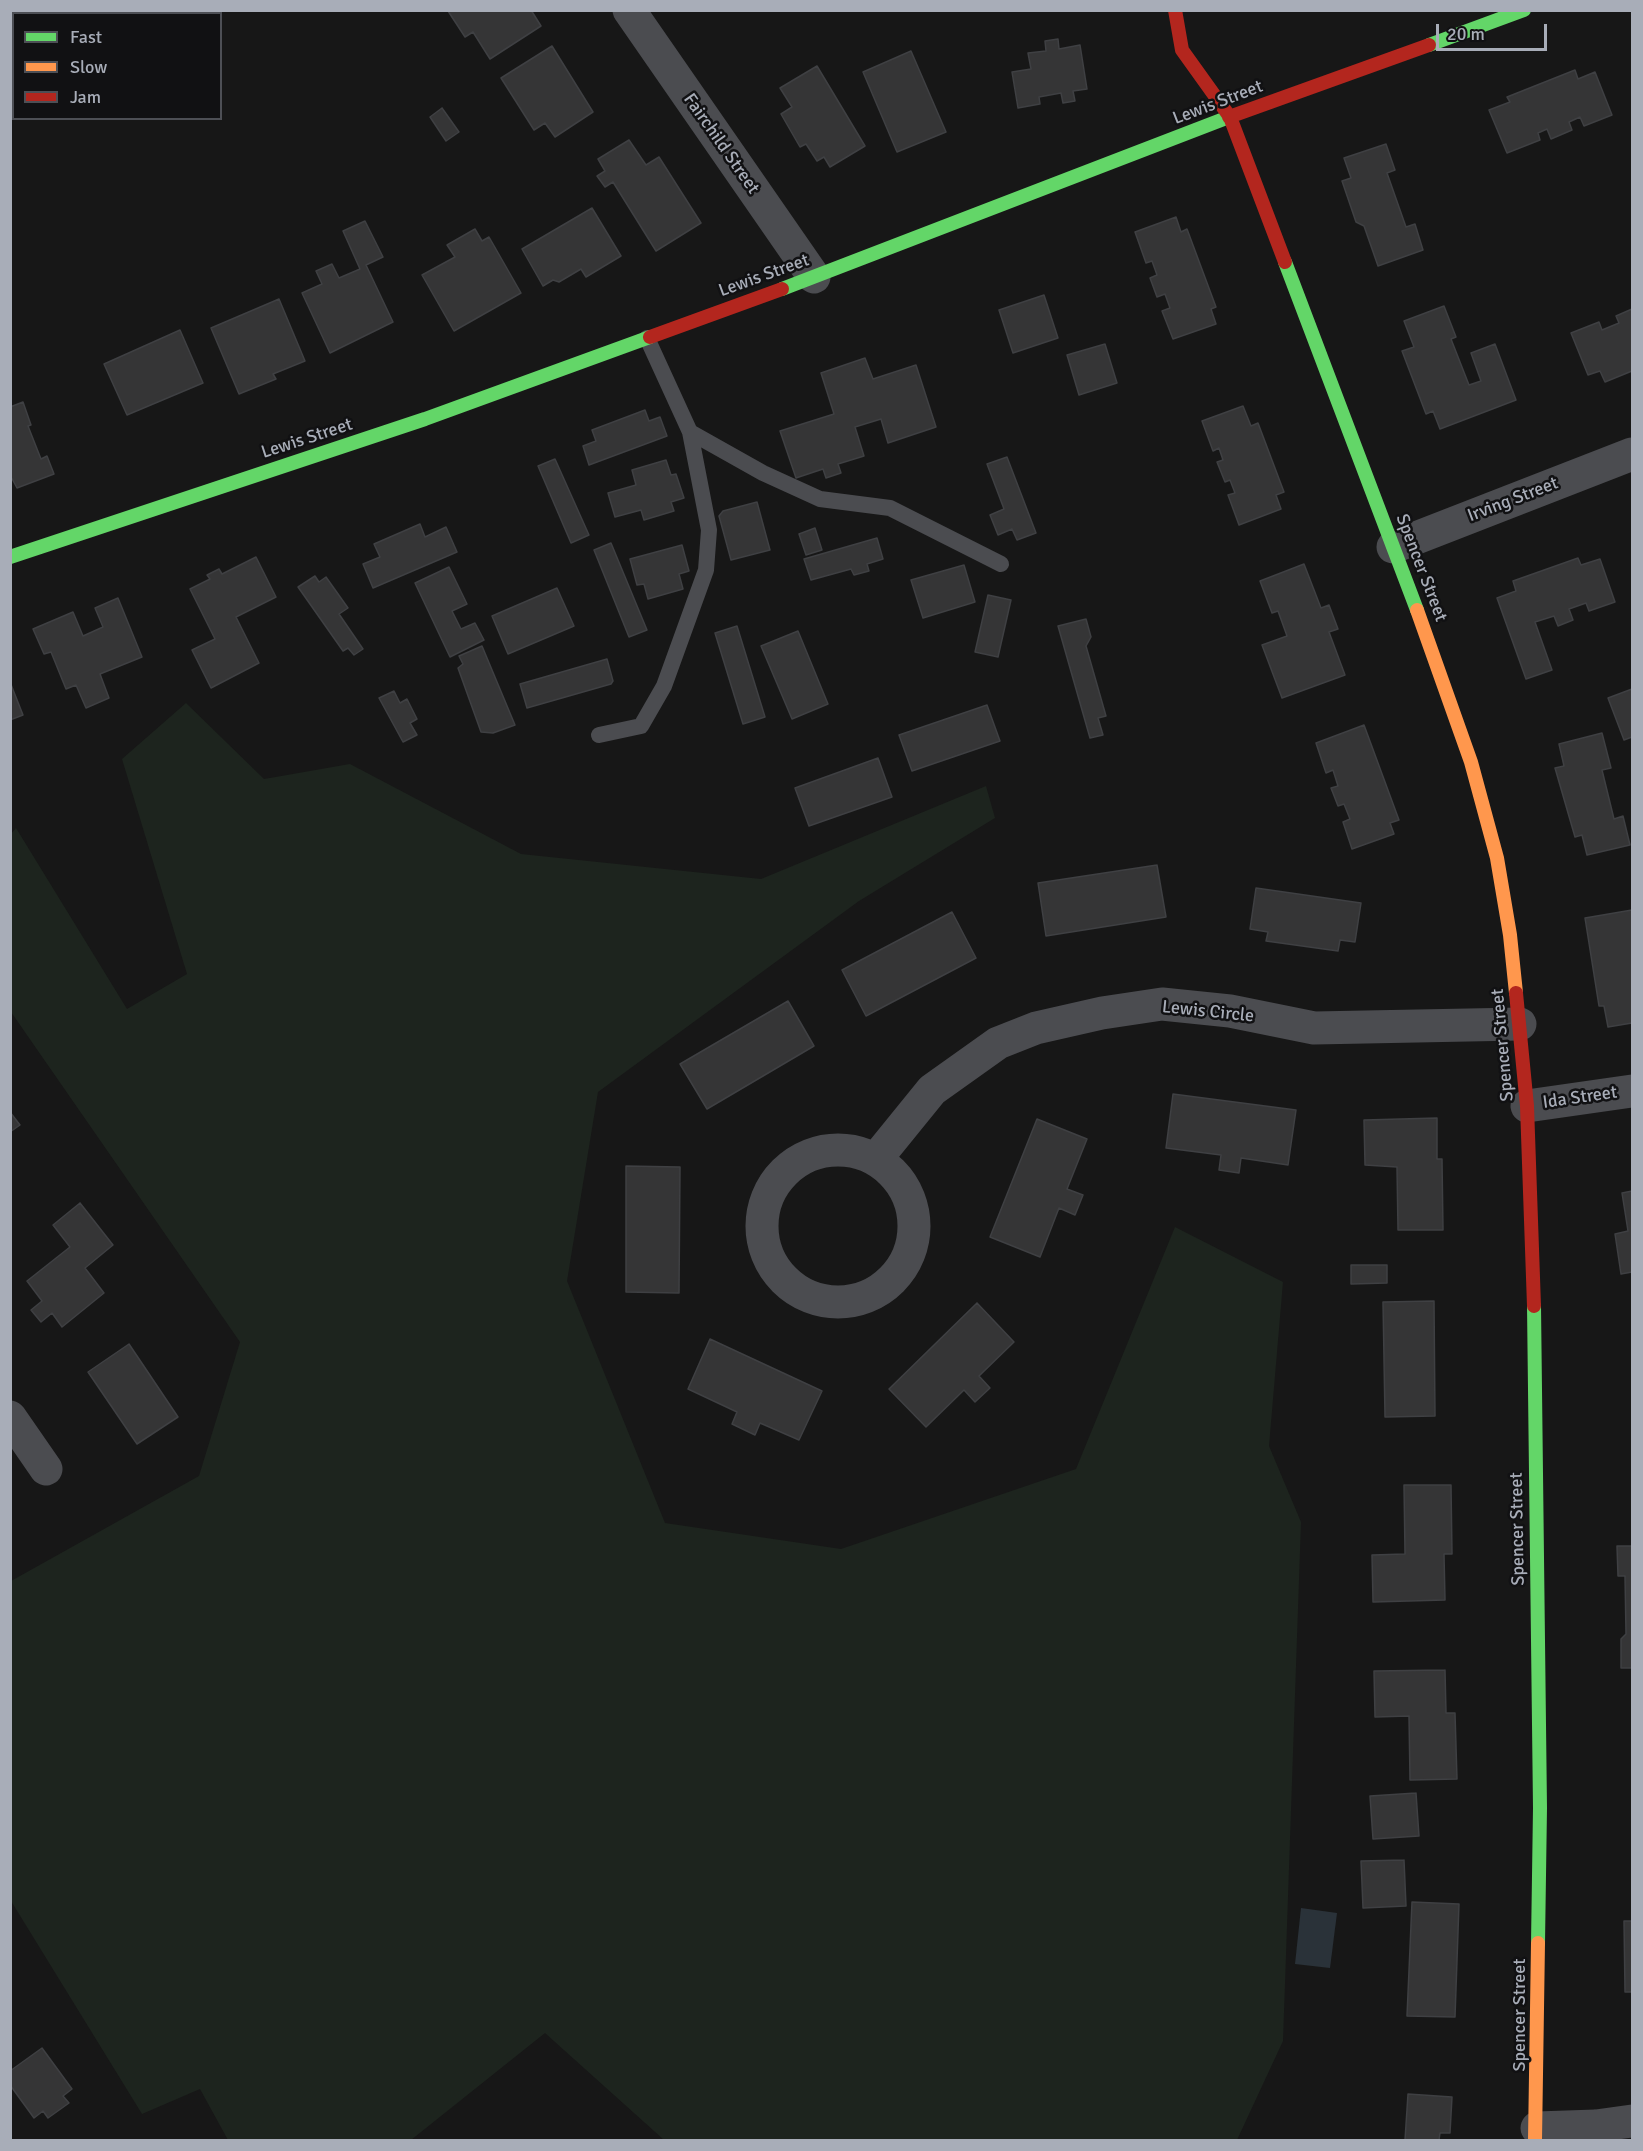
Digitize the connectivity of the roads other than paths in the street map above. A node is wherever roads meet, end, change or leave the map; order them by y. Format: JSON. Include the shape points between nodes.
{"nodes":[{"id":1,"x":629,"y":10,"type":"edge"},
{"id":2,"x":1175,"y":10,"type":"edge"},
{"id":3,"x":1524,"y":10,"type":"edge"},
{"id":4,"x":1230,"y":117,"type":"junction"},
{"id":5,"x":814,"y":276,"type":"junction"},
{"id":6,"x":647,"y":338,"type":"junction"},
{"id":7,"x":690,"y":432,"type":"junction"},
{"id":8,"x":1632,"y":454,"type":"edge"},
{"id":9,"x":1393,"y":547,"type":"junction"},
{"id":10,"x":10,"y":557,"type":"edge"},
{"id":11,"x":1001,"y":564,"type":"dead end"},
{"id":12,"x":599,"y":735,"type":"dead end"},
{"id":13,"x":1520,"y":1024,"type":"junction"},
{"id":14,"x":1632,"y":1091,"type":"edge"},
{"id":15,"x":1527,"y":1106,"type":"junction"},
{"id":16,"x":876,"y":1159,"type":"junction"},
{"id":17,"x":10,"y":1417,"type":"edge"},
{"id":18,"x":46,"y":1469,"type":"dead end"},
{"id":19,"x":1632,"y":2121,"type":"edge"},
{"id":20,"x":1536,"y":2134,"type":"edge"}],
"edges":[{"from":1,"to":5,"type":"street","name":"Fairchild Street"},
{"from":2,"to":4,"type":"street","name":"Spencer Street","via":[[1182,50]]},
{"from":3,"to":4,"type":"street","name":"Lewis Street"},
{"from":4,"to":5,"type":"street","name":"Lewis Street"},
{"from":4,"to":9,"type":"street","name":"Spencer Street"},
{"from":5,"to":6,"type":"street","name":"Lewis Street"},
{"from":6,"to":7,"type":"lane"},
{"from":6,"to":10,"type":"street","name":"Lewis Street","via":[[425,419]]},
{"from":7,"to":11,"type":"lane","via":[[763,473],[820,499],[890,507]]},
{"from":7,"to":12,"type":"lane","via":[[709,530],[706,570],[664,686],[641,726]]},
{"from":8,"to":9,"type":"street","name":"Irving Street"},
{"from":9,"to":13,"type":"street","name":"Spencer Street","via":[[1471,762],[1494,847]]},
{"from":13,"to":15,"type":"street","name":"Spencer Street"},
{"from":13,"to":16,"type":"street","name":"Lewis Circle","via":[[1314,1028],[1230,1011],[1162,1004],[1102,1013],[1036,1028],[998,1043],[932,1090]]},
{"from":14,"to":15,"type":"street","name":"Ida Street"},
{"from":15,"to":20,"type":"street","name":"Spencer Street","via":[[1533,1238],[1540,1808]]},
{"from":16,"to":16,"type":"street","via":[[853,1150],[828,1149],[797,1161],[769,1191],[762,1215],[762,1239],[786,1282],[807,1296],[829,1302],[853,1302],[893,1280],[907,1261],[914,1239],[908,1193],[895,1173]]},
{"from":17,"to":18,"type":"street"},
{"from":19,"to":20,"type":"street"}]}
